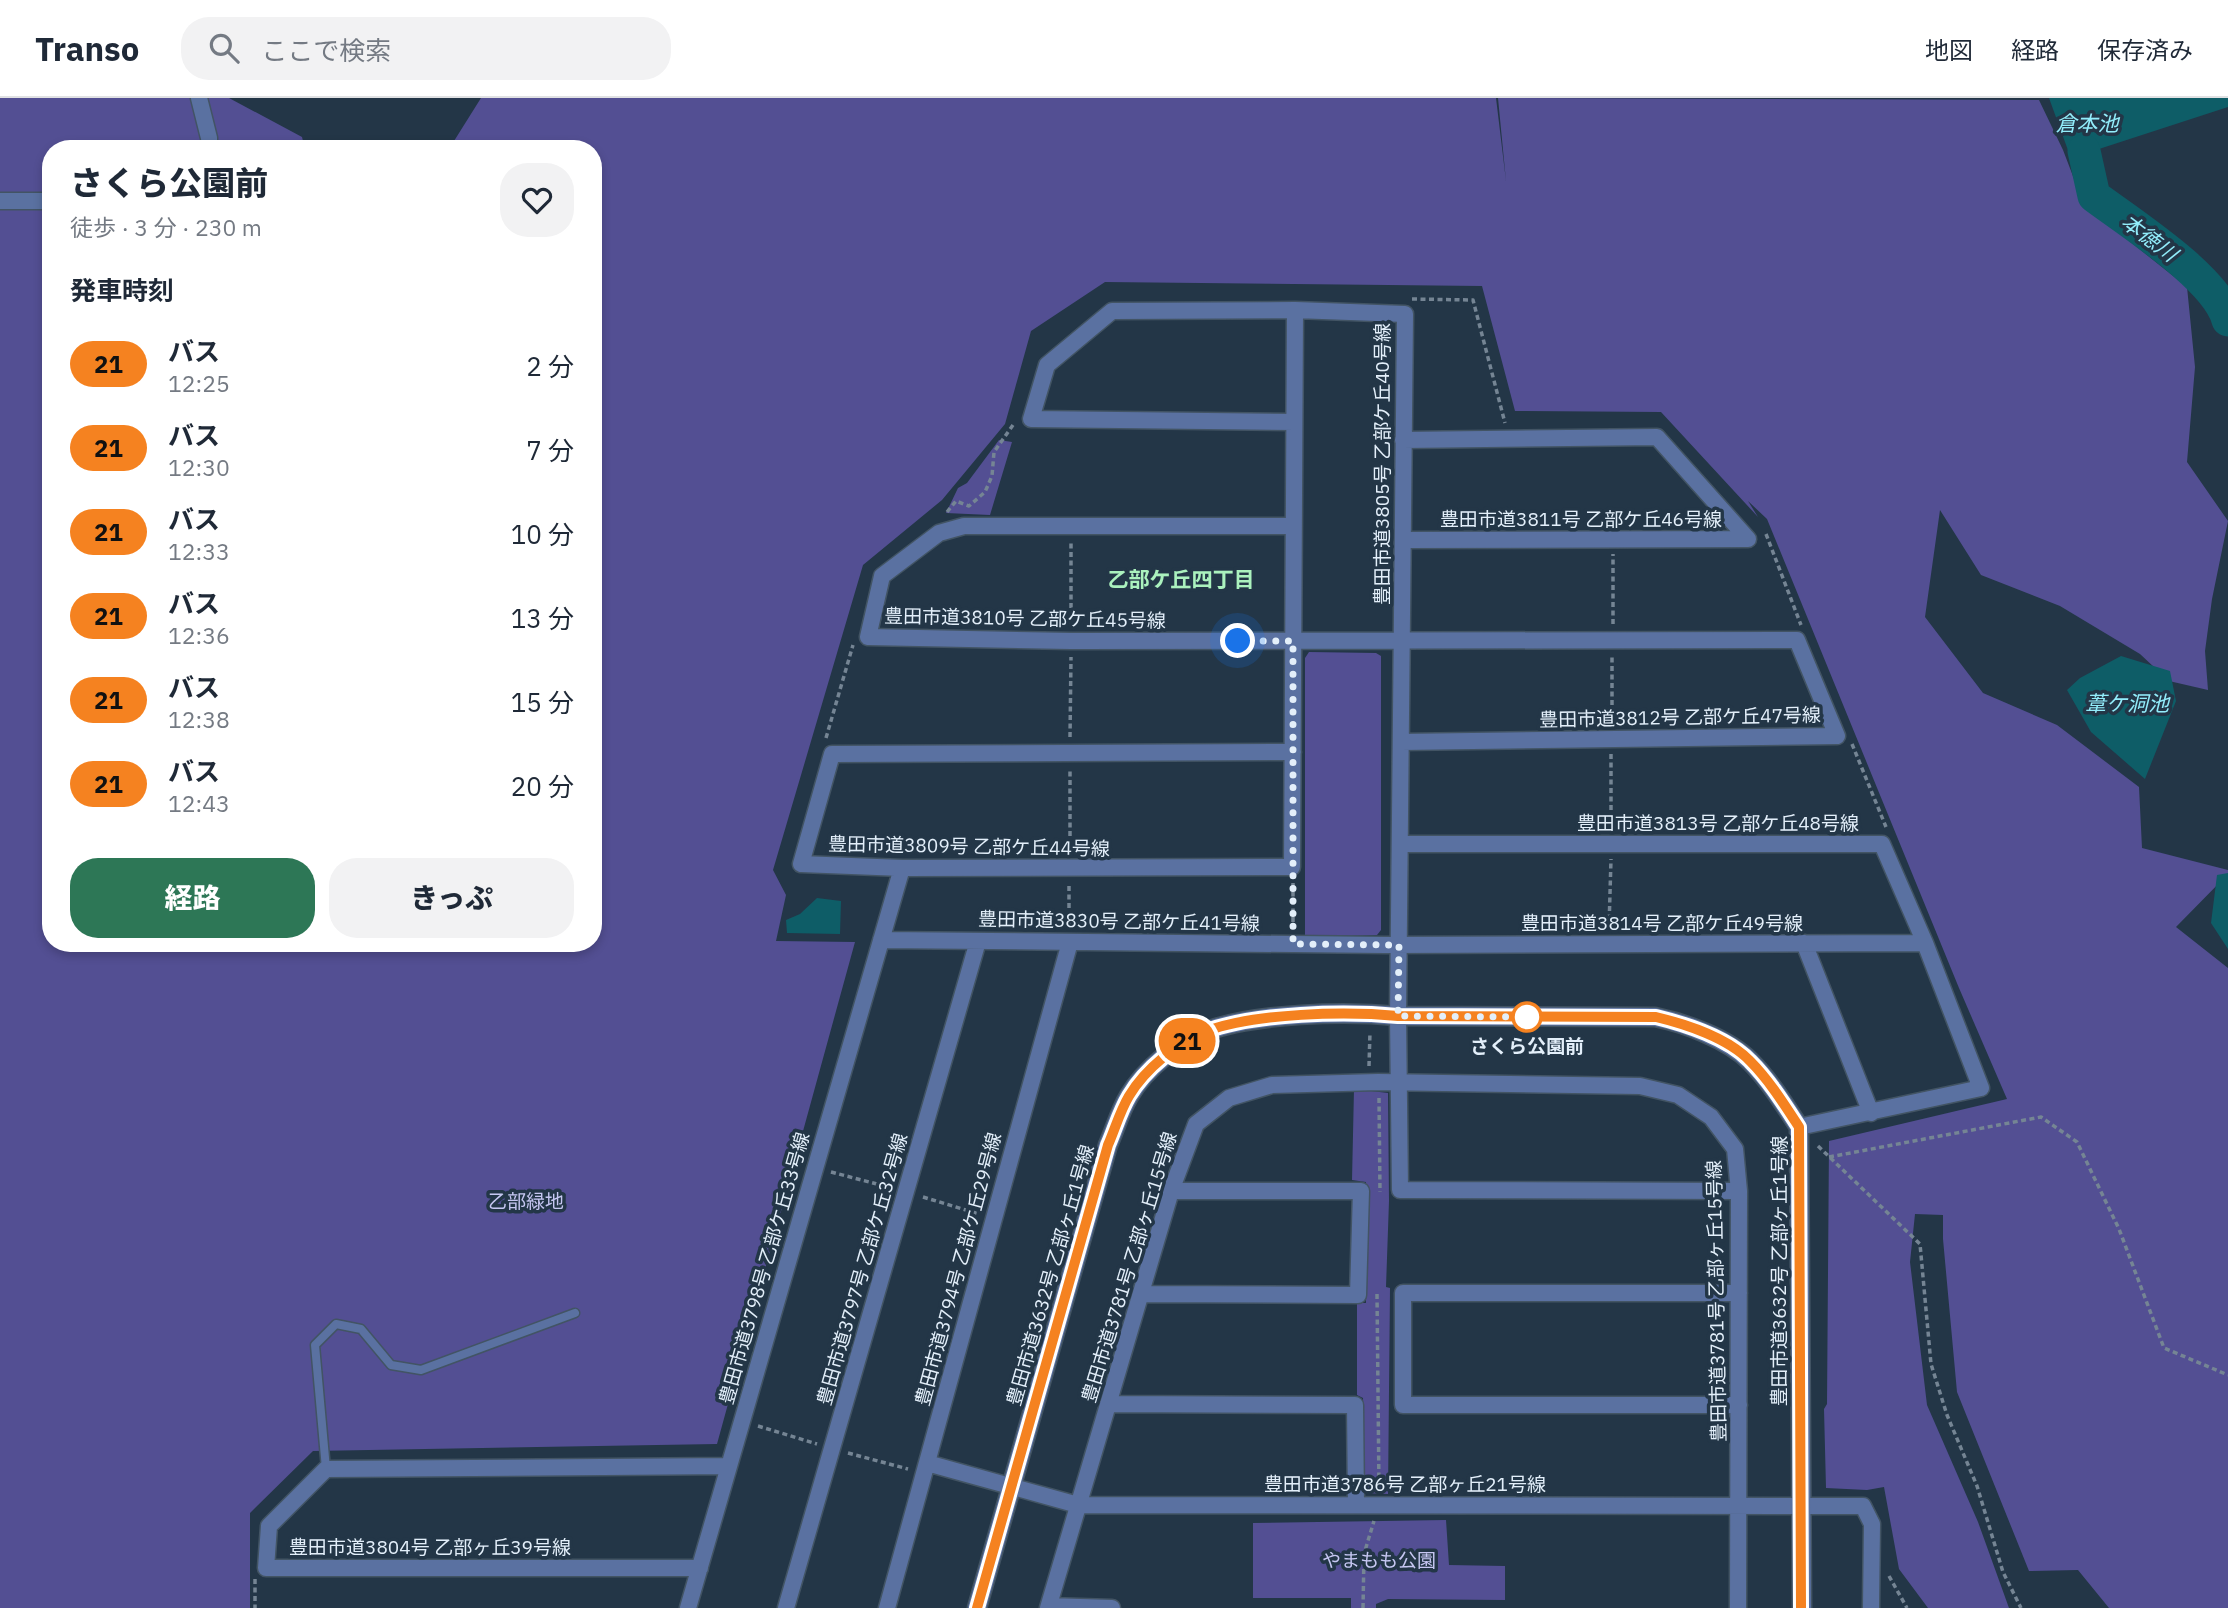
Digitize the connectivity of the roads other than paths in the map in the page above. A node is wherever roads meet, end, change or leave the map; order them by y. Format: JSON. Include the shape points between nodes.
{"nodes":[{"id":1,"x":199,"y":98,"type":"edge"},
{"id":2,"x":209,"y":140,"type":"edge"},
{"id":3,"x":0,"y":201,"type":"edge"},
{"id":4,"x":42,"y":201,"type":"edge"},
{"id":5,"x":1294,"y":310,"type":"junction"},
{"id":6,"x":1294,"y":422,"type":"junction"},
{"id":7,"x":1403,"y":440,"type":"junction"},
{"id":8,"x":1293,"y":526,"type":"junction"},
{"id":9,"x":1403,"y":540,"type":"junction"},
{"id":10,"x":1402,"y":640,"type":"junction"},
{"id":11,"x":1293,"y":641,"type":"junction"},
{"id":12,"x":1401,"y":742,"type":"junction"},
{"id":13,"x":1293,"y":752,"type":"junction"},
{"id":14,"x":1400,"y":844,"type":"junction"},
{"id":15,"x":902,"y":868,"type":"junction"},
{"id":16,"x":881,"y":940,"type":"junction"},
{"id":17,"x":978,"y":941,"type":"junction"},
{"id":18,"x":1070,"y":942,"type":"junction"},
{"id":19,"x":1804,"y":943,"type":"junction"},
{"id":20,"x":1925,"y":943,"type":"junction"},
{"id":21,"x":1399,"y":945,"type":"junction"},
{"id":22,"x":1398,"y":1016,"type":"junction"},
{"id":23,"x":1399,"y":1083,"type":"junction"},
{"id":24,"x":1871,"y":1113,"type":"junction"},
{"id":25,"x":1799,"y":1127,"type":"junction"},
{"id":26,"x":1171,"y":1191,"type":"junction"},
{"id":27,"x":1739,"y":1191,"type":"junction"},
{"id":28,"x":1739,"y":1293,"type":"junction"},
{"id":29,"x":1141,"y":1294,"type":"junction"},
{"id":30,"x":575,"y":1313,"type":"dead end"},
{"id":31,"x":1108,"y":1404,"type":"junction"},
{"id":32,"x":1739,"y":1405,"type":"junction"},
{"id":33,"x":729,"y":1466,"type":"junction"},
{"id":34,"x":326,"y":1469,"type":"junction"},
{"id":35,"x":925,"y":1469,"type":"junction"},
{"id":36,"x":1012,"y":1487,"type":"junction"},
{"id":37,"x":1078,"y":1505,"type":"junction"},
{"id":38,"x":1356,"y":1505,"type":"junction"},
{"id":39,"x":1739,"y":1506,"type":"junction"},
{"id":40,"x":1801,"y":1506,"type":"junction"},
{"id":41,"x":700,"y":1568,"type":"junction"},
{"id":42,"x":1048,"y":1607,"type":"edge"},
{"id":43,"x":688,"y":1608,"type":"edge"},
{"id":44,"x":786,"y":1608,"type":"edge"},
{"id":45,"x":887,"y":1608,"type":"edge"},
{"id":46,"x":977,"y":1608,"type":"edge"},
{"id":47,"x":1112,"y":1608,"type":"edge"},
{"id":48,"x":1738,"y":1608,"type":"edge"},
{"id":49,"x":1801,"y":1608,"type":"edge"},
{"id":50,"x":1871,"y":1608,"type":"edge"}],
"edges":[{"from":1,"to":2,"type":"street"},
{"from":3,"to":4,"type":"street"},
{"from":5,"to":6,"type":"street"},
{"from":5,"to":6,"type":"street","name":"豊田市道3805号 乙部ケ丘40号線","via":[[1112,311],[1047,365],[1031,419]]},
{"from":5,"to":7,"type":"street","name":"豊田市道3805号 乙部ケ丘40号線","via":[[1405,314]]},
{"from":6,"to":8,"type":"street"},
{"from":7,"to":9,"type":"street","name":"豊田市道3805号 乙部ケ丘40号線"},
{"from":7,"to":9,"type":"street","name":"豊田市道3811号 乙部ケ丘46号線","via":[[1657,437],[1748,539]]},
{"from":8,"to":11,"type":"street"},
{"from":8,"to":11,"type":"street","name":"豊田市道3810号 乙部ケ丘45号線","via":[[964,526],[939,533],[882,576],[868,637]]},
{"from":9,"to":10,"type":"street","name":"豊田市道3805号 乙部ケ丘40号線"},
{"from":10,"to":11,"type":"street","name":"豊田市道3810号 乙部ケ丘45号線"},
{"from":10,"to":12,"type":"street","name":"豊田市道3805号 乙部ケ丘40号線"},
{"from":10,"to":12,"type":"street","name":"豊田市道3812号 乙部ケ丘47号線","via":[[1797,640],[1837,736]]},
{"from":11,"to":13,"type":"street"},
{"from":12,"to":14,"type":"street","name":"豊田市道3805号 乙部ケ丘40号線"},
{"from":13,"to":15,"type":"street","name":"豊田市道3809号 乙部ケ丘44号線","via":[[1292,867]]},
{"from":13,"to":15,"type":"street","name":"豊田市道3809号 乙部ケ丘44号線","via":[[832,754],[801,864]]},
{"from":14,"to":20,"type":"street","name":"豊田市道3813号 乙部ケ丘48号線","via":[[1882,844]]},
{"from":14,"to":21,"type":"street","name":"豊田市道3805号 乙部ケ丘40号線"},
{"from":15,"to":16,"type":"street","name":"豊田市道3798号 乙部ケ丘33号線"},
{"from":16,"to":17,"type":"street","name":"豊田市道3830号 乙部ケ丘41号線"},
{"from":16,"to":33,"type":"street","name":"豊田市道3798号 乙部ケ丘33号線"},
{"from":17,"to":18,"type":"street","name":"豊田市道3830号 乙部ケ丘41号線"},
{"from":17,"to":44,"type":"street","name":"豊田市道3797号 乙部ケ丘32号線"},
{"from":18,"to":21,"type":"street","name":"豊田市道3830号 乙部ケ丘41号線"},
{"from":18,"to":35,"type":"street","name":"豊田市道3794号 乙部ケ丘29号線"},
{"from":19,"to":20,"type":"street","name":"豊田市道3814号 乙部ケ丘49号線"},
{"from":19,"to":21,"type":"street","name":"豊田市道3814号 乙部ケ丘49号線"},
{"from":19,"to":24,"type":"street"},
{"from":20,"to":24,"type":"street","name":"豊田市道3813号 乙部ケ丘48号線","via":[[1981,1088]]},
{"from":21,"to":22,"type":"street","name":"豊田市道3805号 乙部ケ丘40号線"},
{"from":22,"to":23,"type":"street","name":"豊田市道3805号 乙部ケ丘40号線"},
{"from":22,"to":25,"type":"street","name":"豊田市道3632号 乙部ヶ丘1号線","via":[[1656,1017],[1681,1023],[1706,1032],[1748,1059]]},
{"from":22,"to":36,"type":"street","name":"豊田市道3632号 乙部ヶ丘1号線","via":[[1373,1021],[1272,1017],[1207,1031],[1160,1060],[1130,1095],[1108,1145]]},
{"from":23,"to":26,"type":"street","name":"豊田市道3781号 乙部ヶ丘15号線","via":[[1272,1085],[1229,1098],[1196,1125]]},
{"from":23,"to":27,"type":"street","name":"豊田市道3781号 乙部ヶ丘15号線","via":[[1640,1086],[1678,1095],[1711,1117],[1735,1149]]},
{"from":23,"to":27,"type":"street","name":"豊田市道3805号 乙部ケ丘40号線","via":[[1399,1190]]},
{"from":24,"to":25,"type":"street","name":"豊田市道3813号 乙部ケ丘48号線"},
{"from":25,"to":40,"type":"street","name":"豊田市道3632号 乙部ヶ丘1号線"},
{"from":26,"to":29,"type":"street","name":"豊田市道3781号 乙部ヶ丘15号線"},
{"from":26,"to":29,"type":"street","via":[[1361,1191],[1358,1295]]},
{"from":27,"to":28,"type":"street","name":"豊田市道3781号 乙部ヶ丘15号線"},
{"from":28,"to":32,"type":"street","name":"豊田市道3781号 乙部ヶ丘15号線"},
{"from":28,"to":32,"type":"street","via":[[1403,1293],[1403,1405]]},
{"from":29,"to":31,"type":"street","name":"豊田市道3781号 乙部ヶ丘15号線"},
{"from":30,"to":34,"type":"lane","via":[[421,1370],[391,1365],[361,1329],[336,1324],[314,1345]]},
{"from":31,"to":37,"type":"street","name":"豊田市道3781号 乙部ヶ丘15号線"},
{"from":31,"to":38,"type":"street","via":[[1355,1405]]},
{"from":32,"to":39,"type":"street","name":"豊田市道3781号 乙部ヶ丘15号線"},
{"from":33,"to":34,"type":"street"},
{"from":33,"to":41,"type":"street","name":"豊田市道3798号 乙部ケ丘33号線"},
{"from":34,"to":41,"type":"street","name":"豊田市道3804号 乙部ヶ丘39号線","via":[[269,1526],[266,1568]]},
{"from":35,"to":36,"type":"street","name":"豊田市道3786号 乙部ヶ丘21号線"},
{"from":35,"to":45,"type":"street","name":"豊田市道3794号 乙部ケ丘29号線"},
{"from":36,"to":37,"type":"street","name":"豊田市道3786号 乙部ヶ丘21号線"},
{"from":36,"to":46,"type":"street","name":"豊田市道3632号 乙部ヶ丘1号線"},
{"from":37,"to":38,"type":"street","name":"豊田市道3786号 乙部ヶ丘21号線"},
{"from":37,"to":42,"type":"street","name":"豊田市道3781号 乙部ヶ丘15号線"},
{"from":38,"to":39,"type":"street","name":"豊田市道3786号 乙部ヶ丘21号線"},
{"from":39,"to":40,"type":"street","name":"豊田市道3786号 乙部ヶ丘21号線"},
{"from":39,"to":48,"type":"street","name":"豊田市道3781号 乙部ヶ丘15号線"},
{"from":40,"to":49,"type":"street","name":"豊田市道3632号 乙部ヶ丘1号線"},
{"from":40,"to":50,"type":"street","name":"豊田市道3786号 乙部ヶ丘21号線","via":[[1863,1506],[1872,1524]]},
{"from":41,"to":43,"type":"street","name":"豊田市道3798号 乙部ケ丘33号線"},
{"from":42,"to":47,"type":"street"}]}
